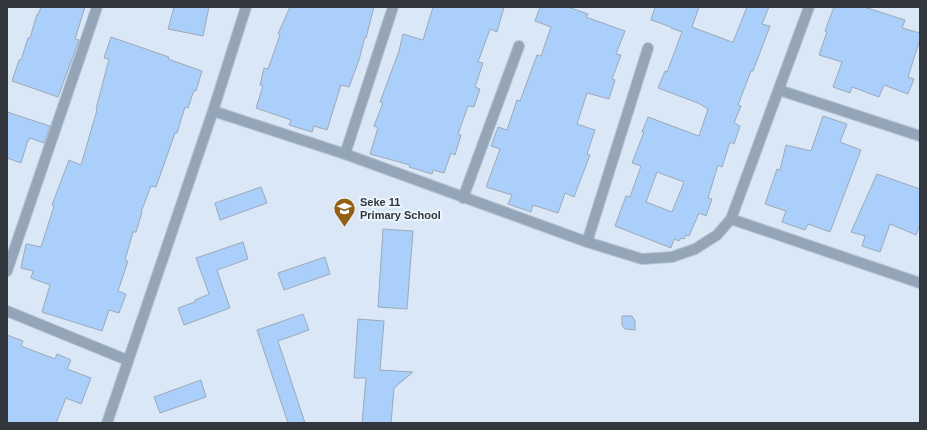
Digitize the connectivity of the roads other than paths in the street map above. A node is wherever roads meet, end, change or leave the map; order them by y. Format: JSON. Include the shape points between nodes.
{"nodes":[{"id":1,"x":97,"y":7,"type":"edge"},
{"id":2,"x":246,"y":7,"type":"edge"},
{"id":3,"x":393,"y":7,"type":"edge"},
{"id":4,"x":809,"y":7,"type":"edge"},
{"id":5,"x":519,"y":46,"type":"dead end"},
{"id":6,"x":648,"y":48,"type":"dead end"},
{"id":7,"x":779,"y":90,"type":"junction"},
{"id":8,"x":213,"y":111,"type":"junction"},
{"id":9,"x":920,"y":136,"type":"edge"},
{"id":10,"x":345,"y":154,"type":"junction"},
{"id":11,"x":463,"y":198,"type":"junction"},
{"id":12,"x":731,"y":219,"type":"junction"},
{"id":13,"x":587,"y":242,"type":"junction"},
{"id":14,"x":7,"y":271,"type":"edge"},
{"id":15,"x":920,"y":283,"type":"edge"},
{"id":16,"x":7,"y":311,"type":"edge"},
{"id":17,"x":127,"y":360,"type":"junction"},
{"id":18,"x":107,"y":423,"type":"edge"}],
"edges":[{"from":1,"to":14,"type":"street"},
{"from":2,"to":8,"type":"street"},
{"from":3,"to":10,"type":"street"},
{"from":4,"to":7,"type":"street"},
{"from":5,"to":11,"type":"street"},
{"from":6,"to":13,"type":"street"},
{"from":7,"to":9,"type":"street"},
{"from":7,"to":12,"type":"street"},
{"from":8,"to":10,"type":"street"},
{"from":8,"to":17,"type":"street"},
{"from":10,"to":11,"type":"street"},
{"from":11,"to":13,"type":"street"},
{"from":12,"to":13,"type":"street","via":[[717,235],[695,249],[672,257],[642,259]]},
{"from":12,"to":15,"type":"street"},
{"from":16,"to":17,"type":"street"},
{"from":17,"to":18,"type":"street"}]}
